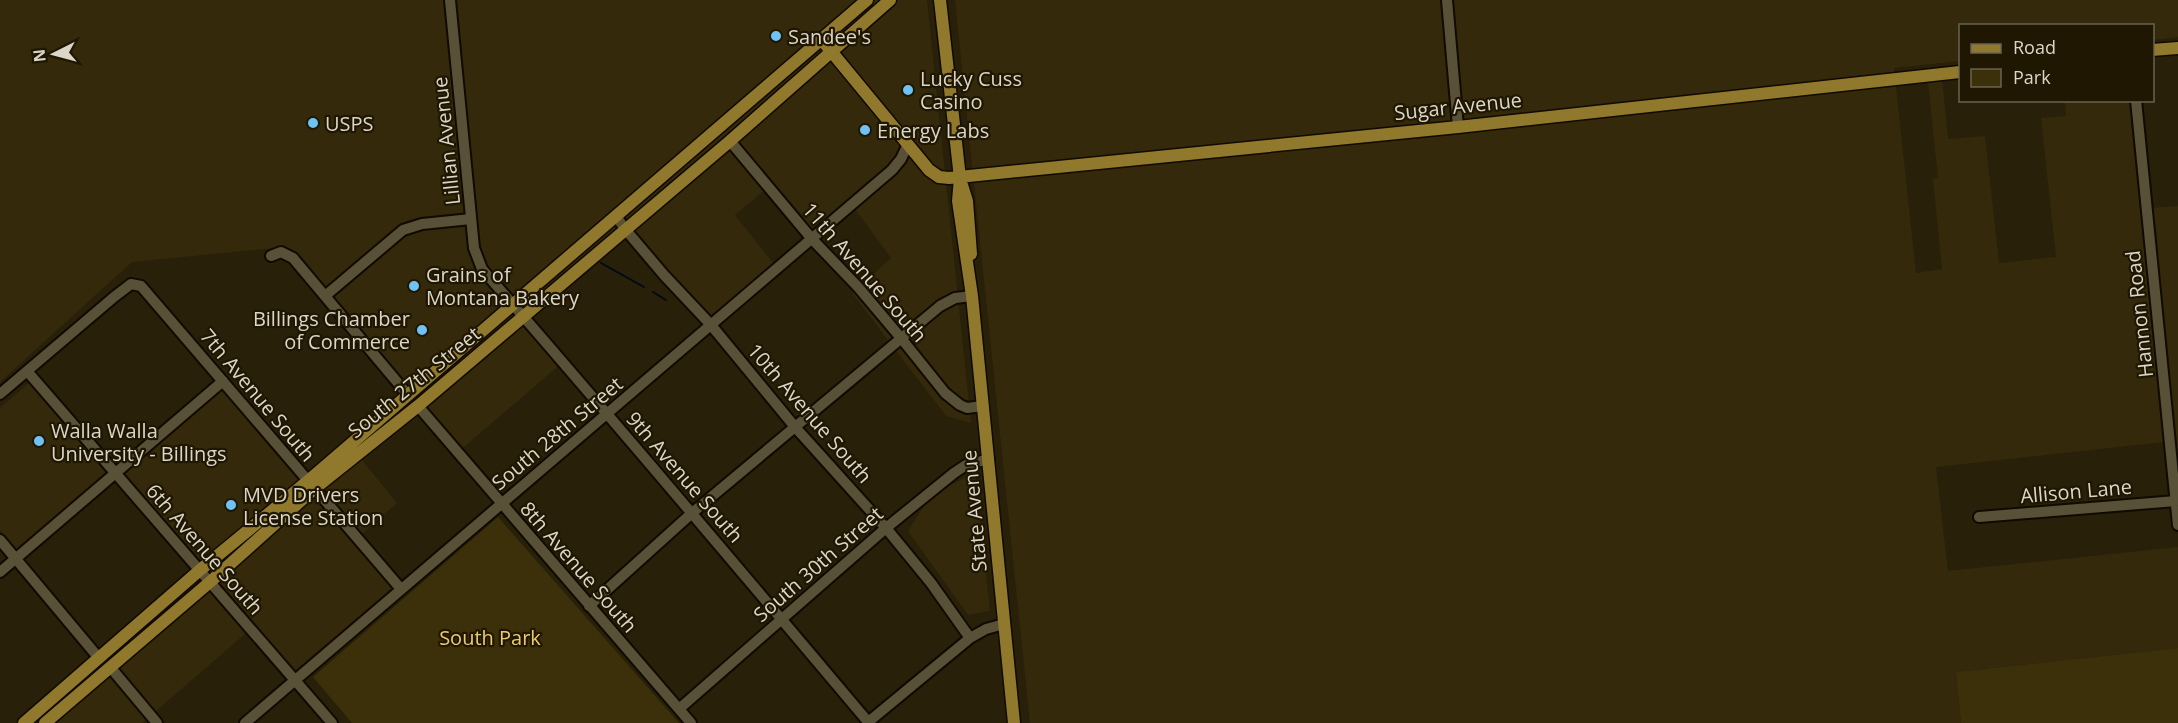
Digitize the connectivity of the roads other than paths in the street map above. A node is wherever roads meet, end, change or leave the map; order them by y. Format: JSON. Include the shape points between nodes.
{"nodes":[{"id":1,"x":450,"y":0,"type":"edge"},
{"id":2,"x":867,"y":0,"type":"edge"},
{"id":3,"x":890,"y":0,"type":"edge"},
{"id":4,"x":940,"y":0,"type":"edge"},
{"id":5,"x":1447,"y":0,"type":"edge"},
{"id":6,"x":821,"y":39,"type":"junction"},
{"id":7,"x":2178,"y":48,"type":"edge"},
{"id":8,"x":2154,"y":50,"type":"edge"},
{"id":9,"x":832,"y":52,"type":"junction"},
{"id":10,"x":1959,"y":72,"type":"edge"},
{"id":11,"x":2136,"y":102,"type":"edge"},
{"id":12,"x":1458,"y":126,"type":"junction"},
{"id":13,"x":730,"y":141,"type":"junction"},
{"id":14,"x":908,"y":144,"type":"junction"},
{"id":15,"x":922,"y":162,"type":"junction"},
{"id":16,"x":892,"y":170,"type":"junction"},
{"id":17,"x":960,"y":178,"type":"junction"},
{"id":18,"x":616,"y":216,"type":"junction"},
{"id":19,"x":471,"y":219,"type":"junction"},
{"id":20,"x":625,"y":229,"type":"junction"},
{"id":21,"x":812,"y":239,"type":"junction"},
{"id":22,"x":271,"y":256,"type":"dead end"},
{"id":23,"x":325,"y":296,"type":"junction"},
{"id":24,"x":972,"y":296,"type":"junction"},
{"id":25,"x":513,"y":305,"type":"junction"},
{"id":26,"x":523,"y":317,"type":"junction"},
{"id":27,"x":711,"y":325,"type":"junction"},
{"id":28,"x":901,"y":338,"type":"junction"},
{"id":29,"x":27,"y":370,"type":"junction"},
{"id":30,"x":223,"y":381,"type":"junction"},
{"id":31,"x":0,"y":394,"type":"edge"},
{"id":32,"x":408,"y":395,"type":"junction"},
{"id":33,"x":418,"y":406,"type":"junction"},
{"id":34,"x":983,"y":406,"type":"junction"},
{"id":35,"x":606,"y":414,"type":"junction"},
{"id":36,"x":795,"y":427,"type":"junction"},
{"id":37,"x":989,"y":459,"type":"junction"},
{"id":38,"x":116,"y":473,"type":"junction"},
{"id":39,"x":311,"y":485,"type":"junction"},
{"id":40,"x":2176,"y":501,"type":"junction"},
{"id":41,"x":500,"y":504,"type":"junction"},
{"id":42,"x":692,"y":513,"type":"junction"},
{"id":43,"x":1979,"y":516,"type":"dead end"},
{"id":44,"x":2178,"y":525,"type":"edge"},
{"id":45,"x":886,"y":528,"type":"junction"},
{"id":46,"x":0,"y":540,"type":"edge"},
{"id":47,"x":16,"y":559,"type":"junction"},
{"id":48,"x":200,"y":570,"type":"junction"},
{"id":49,"x":0,"y":572,"type":"edge"},
{"id":50,"x":210,"y":582,"type":"junction"},
{"id":51,"x":401,"y":589,"type":"junction"},
{"id":52,"x":589,"y":606,"type":"junction"},
{"id":53,"x":783,"y":618,"type":"junction"},
{"id":54,"x":1004,"y":624,"type":"junction"},
{"id":55,"x":970,"y":638,"type":"junction"},
{"id":56,"x":98,"y":657,"type":"junction"},
{"id":57,"x":111,"y":668,"type":"junction"},
{"id":58,"x":295,"y":680,"type":"junction"},
{"id":59,"x":679,"y":709,"type":"junction"},
{"id":60,"x":24,"y":723,"type":"edge"},
{"id":61,"x":45,"y":723,"type":"edge"},
{"id":62,"x":158,"y":723,"type":"edge"},
{"id":63,"x":245,"y":723,"type":"edge"},
{"id":64,"x":332,"y":723,"type":"edge"},
{"id":65,"x":691,"y":723,"type":"edge"},
{"id":66,"x":868,"y":723,"type":"edge"},
{"id":67,"x":1014,"y":723,"type":"edge"}],
"edges":[{"from":1,"to":19,"type":"street","name":"Lillian Avenue"},
{"from":2,"to":6,"type":"main road","name":"South 27th Street"},
{"from":3,"to":9,"type":"main road","name":"South 27th Street"},
{"from":4,"to":17,"type":"main road","name":"State Avenue"},
{"from":5,"to":12,"type":"street"},
{"from":6,"to":9,"type":"main road"},
{"from":6,"to":18,"type":"main road","name":"South 27th Street"},
{"from":7,"to":8,"type":"main road"},
{"from":9,"to":13,"type":"main road","name":"South 27th Street"},
{"from":9,"to":14,"type":"main road"},
{"from":10,"to":12,"type":"main road","name":"Sugar Avenue"},
{"from":11,"to":40,"type":"street","name":"Hannon Road"},
{"from":12,"to":17,"type":"main road","name":"Sugar Avenue"},
{"from":13,"to":20,"type":"main road","name":"South 27th Street"},
{"from":13,"to":21,"type":"street","name":"11th Avenue South"},
{"from":14,"to":15,"type":"main road"},
{"from":14,"to":16,"type":"street","name":"South 28th Street"},
{"from":15,"to":16,"type":"street","name":"South 28th Street"},
{"from":15,"to":17,"type":"main road","via":[[939,177]]},
{"from":16,"to":21,"type":"street","name":"South 28th Street"},
{"from":17,"to":24,"type":"main road","name":"State Avenue","via":[[970,231]]},
{"from":18,"to":20,"type":"street","name":"10th Avenue South"},
{"from":18,"to":25,"type":"main road","name":"South 27th Street"},
{"from":19,"to":23,"type":"street","via":[[403,230]]},
{"from":19,"to":25,"type":"street","name":"9th Avenue South","via":[[477,260]]},
{"from":20,"to":26,"type":"main road","name":"South 27th Street"},
{"from":20,"to":27,"type":"street","name":"10th Avenue South"},
{"from":21,"to":27,"type":"street","name":"South 28th Street"},
{"from":21,"to":28,"type":"street","name":"11th Avenue South"},
{"from":22,"to":23,"type":"street","via":[[281,252],[290,255]]},
{"from":23,"to":32,"type":"street"},
{"from":24,"to":28,"type":"street","via":[[955,298],[940,306]]},
{"from":24,"to":34,"type":"main road","name":"State Avenue"},
{"from":25,"to":26,"type":"street","name":"9th Avenue South"},
{"from":25,"to":32,"type":"main road","name":"South 27th Street"},
{"from":26,"to":33,"type":"main road","name":"South 27th Street"},
{"from":26,"to":35,"type":"street","name":"9th Avenue South"},
{"from":27,"to":35,"type":"street","name":"South 28th Street"},
{"from":27,"to":36,"type":"street","name":"10th Avenue South"},
{"from":28,"to":34,"type":"street","name":"11th Avenue South","via":[[953,402],[968,408]]},
{"from":28,"to":36,"type":"street"},
{"from":29,"to":30,"type":"street","name":"7th Avenue South","via":[[131,284],[141,286]]},
{"from":29,"to":31,"type":"street"},
{"from":29,"to":38,"type":"street","name":"6th Avenue South"},
{"from":30,"to":38,"type":"street"},
{"from":30,"to":39,"type":"street","name":"7th Avenue South"},
{"from":32,"to":39,"type":"main road","name":"South 27th Street"},
{"from":33,"to":39,"type":"main road","name":"South 27th Street"},
{"from":33,"to":41,"type":"street","name":"8th Avenue South"},
{"from":34,"to":37,"type":"main road","name":"State Avenue"},
{"from":35,"to":41,"type":"street","name":"South 28th Street"},
{"from":35,"to":42,"type":"street","name":"9th Avenue South"},
{"from":36,"to":42,"type":"street"},
{"from":36,"to":45,"type":"street","name":"10th Avenue South"},
{"from":37,"to":45,"type":"street","name":"South 30th Street","via":[[954,473]]},
{"from":37,"to":54,"type":"main road","name":"State Avenue"},
{"from":38,"to":47,"type":"street"},
{"from":38,"to":48,"type":"street","name":"6th Avenue South"},
{"from":39,"to":48,"type":"main road","name":"South 27th Street"},
{"from":39,"to":50,"type":"main road","name":"South 27th Street"},
{"from":39,"to":51,"type":"street","name":"7th Avenue South"},
{"from":40,"to":43,"type":"street","name":"Allison Lane"},
{"from":40,"to":44,"type":"street","name":"Hannon Road"},
{"from":41,"to":51,"type":"street","name":"South 28th Street"},
{"from":41,"to":52,"type":"street","name":"8th Avenue South"},
{"from":42,"to":52,"type":"street"},
{"from":42,"to":53,"type":"street","name":"9th Avenue South"},
{"from":45,"to":53,"type":"street","name":"South 30th Street"},
{"from":45,"to":55,"type":"street","name":"10th Avenue South"},
{"from":46,"to":47,"type":"street"},
{"from":47,"to":49,"type":"street"},
{"from":47,"to":56,"type":"street"},
{"from":48,"to":50,"type":"street","name":"6th Avenue South"},
{"from":48,"to":56,"type":"main road","name":"South 27th Street"},
{"from":50,"to":57,"type":"main road","name":"South 27th Street"},
{"from":50,"to":58,"type":"street","name":"6th Avenue South"},
{"from":51,"to":58,"type":"street","name":"South 28th Street"},
{"from":52,"to":59,"type":"street","name":"8th Avenue South"},
{"from":53,"to":59,"type":"street","name":"South 30th Street"},
{"from":53,"to":66,"type":"street","name":"9th Avenue South"},
{"from":54,"to":55,"type":"street"},
{"from":54,"to":67,"type":"main road","name":"State Avenue"},
{"from":55,"to":66,"type":"street"},
{"from":56,"to":60,"type":"main road","name":"South 27th Street"},
{"from":57,"to":61,"type":"main road","name":"South 27th Street"},
{"from":57,"to":62,"type":"street"},
{"from":58,"to":63,"type":"street","name":"South 28th Street"},
{"from":58,"to":64,"type":"street","name":"6th Avenue South"},
{"from":59,"to":65,"type":"street","name":"8th Avenue South"}]}
